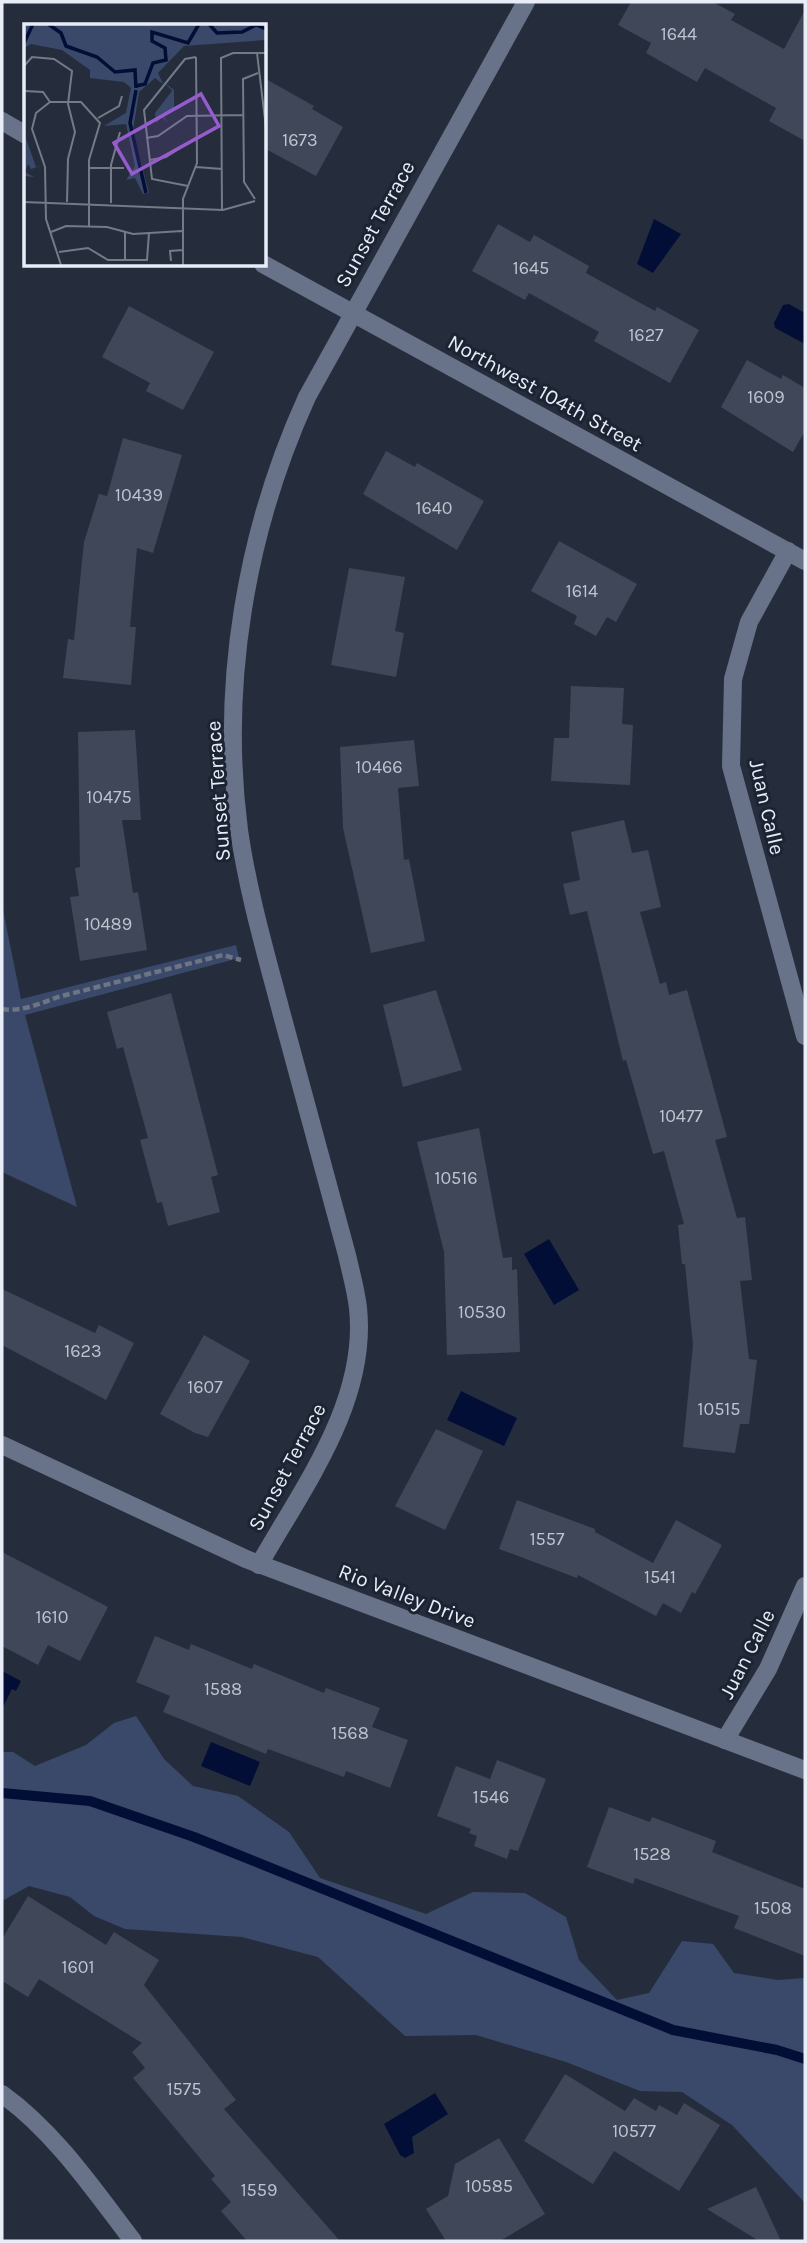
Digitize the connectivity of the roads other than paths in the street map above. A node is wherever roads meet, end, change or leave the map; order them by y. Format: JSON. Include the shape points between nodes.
{"nodes":[{"id":1,"x":526,"y":2,"type":"edge"},
{"id":2,"x":2,"y":121,"type":"edge"},
{"id":3,"x":24,"y":134,"type":"edge"},
{"id":4,"x":266,"y":266,"type":"edge"},
{"id":5,"x":352,"y":313,"type":"junction"},
{"id":6,"x":788,"y":551,"type":"junction"},
{"id":7,"x":805,"y":561,"type":"edge"},
{"id":8,"x":805,"y":1037,"type":"edge"},
{"id":9,"x":2,"y":1445,"type":"edge"},
{"id":10,"x":259,"y":1565,"type":"junction"},
{"id":11,"x":805,"y":1586,"type":"edge"},
{"id":12,"x":725,"y":1740,"type":"junction"},
{"id":13,"x":805,"y":1770,"type":"edge"},
{"id":14,"x":2,"y":2094,"type":"edge"},
{"id":15,"x":133,"y":2241,"type":"edge"}],
"edges":[{"from":1,"to":5,"type":"street","name":"Sunset Terrace"},
{"from":2,"to":3,"type":"street"},
{"from":4,"to":5,"type":"street","name":"Northwest 104th Street"},
{"from":5,"to":6,"type":"street","name":"Northwest 104th Street"},
{"from":5,"to":10,"type":"street","name":"Sunset Terrace","via":[[284,449],[243,608],[235,673],[233,752],[239,831],[254,908],[358,1309],[357,1358],[345,1406]]},
{"from":6,"to":7,"type":"street","name":"Northwest 104th Street"},
{"from":6,"to":8,"type":"street","name":"Juan Calle","via":[[749,622],[733,679],[731,766]]},
{"from":9,"to":10,"type":"street","name":"Rio Valley Drive"},
{"from":10,"to":12,"type":"street","name":"Rio Valley Drive"},
{"from":11,"to":12,"type":"street","name":"Juan Calle","via":[[768,1669]]},
{"from":12,"to":13,"type":"street","name":"Rio Valley Drive"},
{"from":14,"to":15,"type":"street","via":[[23,2110],[76,2168]]}]}
